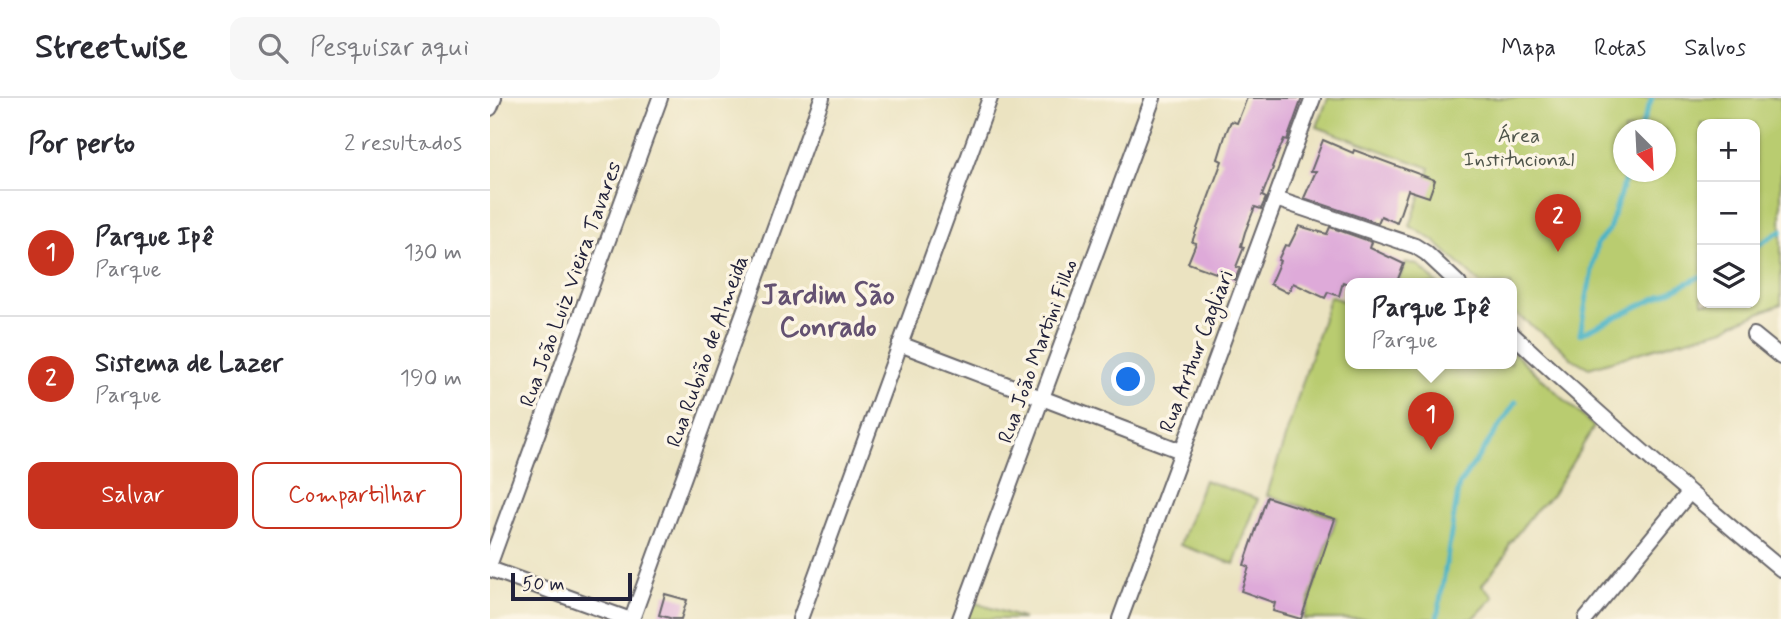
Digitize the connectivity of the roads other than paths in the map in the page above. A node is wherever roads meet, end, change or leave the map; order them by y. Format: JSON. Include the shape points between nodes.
{"nodes":[{"id":1,"x":494,"y":98,"type":"edge"},
{"id":2,"x":660,"y":98,"type":"edge"},
{"id":3,"x":822,"y":98,"type":"edge"},
{"id":4,"x":990,"y":98,"type":"edge"},
{"id":5,"x":1153,"y":98,"type":"edge"},
{"id":6,"x":1313,"y":98,"type":"edge"},
{"id":7,"x":490,"y":108,"type":"edge"},
{"id":8,"x":1276,"y":199,"type":"junction"},
{"id":9,"x":1453,"y":278,"type":"edge"},
{"id":10,"x":1754,"y":335,"type":"dead end"},
{"id":11,"x":1517,"y":339,"type":"edge"},
{"id":12,"x":900,"y":344,"type":"junction"},
{"id":13,"x":1781,"y":357,"type":"edge"},
{"id":14,"x":1041,"y":399,"type":"junction"},
{"id":15,"x":1181,"y":452,"type":"junction"},
{"id":16,"x":1689,"y":493,"type":"junction"},
{"id":17,"x":490,"y":563,"type":"edge"},
{"id":18,"x":490,"y":569,"type":"edge"},
{"id":19,"x":1781,"y":569,"type":"edge"},
{"id":20,"x":630,"y":619,"type":"edge"},
{"id":21,"x":800,"y":619,"type":"edge"},
{"id":22,"x":960,"y":619,"type":"edge"},
{"id":23,"x":1120,"y":619,"type":"edge"},
{"id":24,"x":1586,"y":619,"type":"edge"}],
"edges":[{"from":1,"to":7,"type":"street"},
{"from":2,"to":17,"type":"street","name":"Rua João Luiz Vieira Tavares"},
{"from":3,"to":20,"type":"street","name":"Rua Rubião de Almeida"},
{"from":4,"to":12,"type":"street"},
{"from":5,"to":14,"type":"street","name":"Rua João Martini Filho"},
{"from":6,"to":8,"type":"street","name":"Rua Arthur Cagliari"},
{"from":8,"to":9,"type":"street","via":[[1415,246]]},
{"from":8,"to":15,"type":"street","name":"Rua Arthur Cagliari"},
{"from":10,"to":13,"type":"street"},
{"from":11,"to":16,"type":"street"},
{"from":12,"to":14,"type":"street"},
{"from":12,"to":21,"type":"street"},
{"from":14,"to":15,"type":"street"},
{"from":14,"to":22,"type":"street","name":"Rua João Martini Filho"},
{"from":15,"to":23,"type":"street","name":"Rua Arthur Cagliari"},
{"from":16,"to":19,"type":"street"},
{"from":16,"to":24,"type":"street"},
{"from":18,"to":20,"type":"street"}]}
